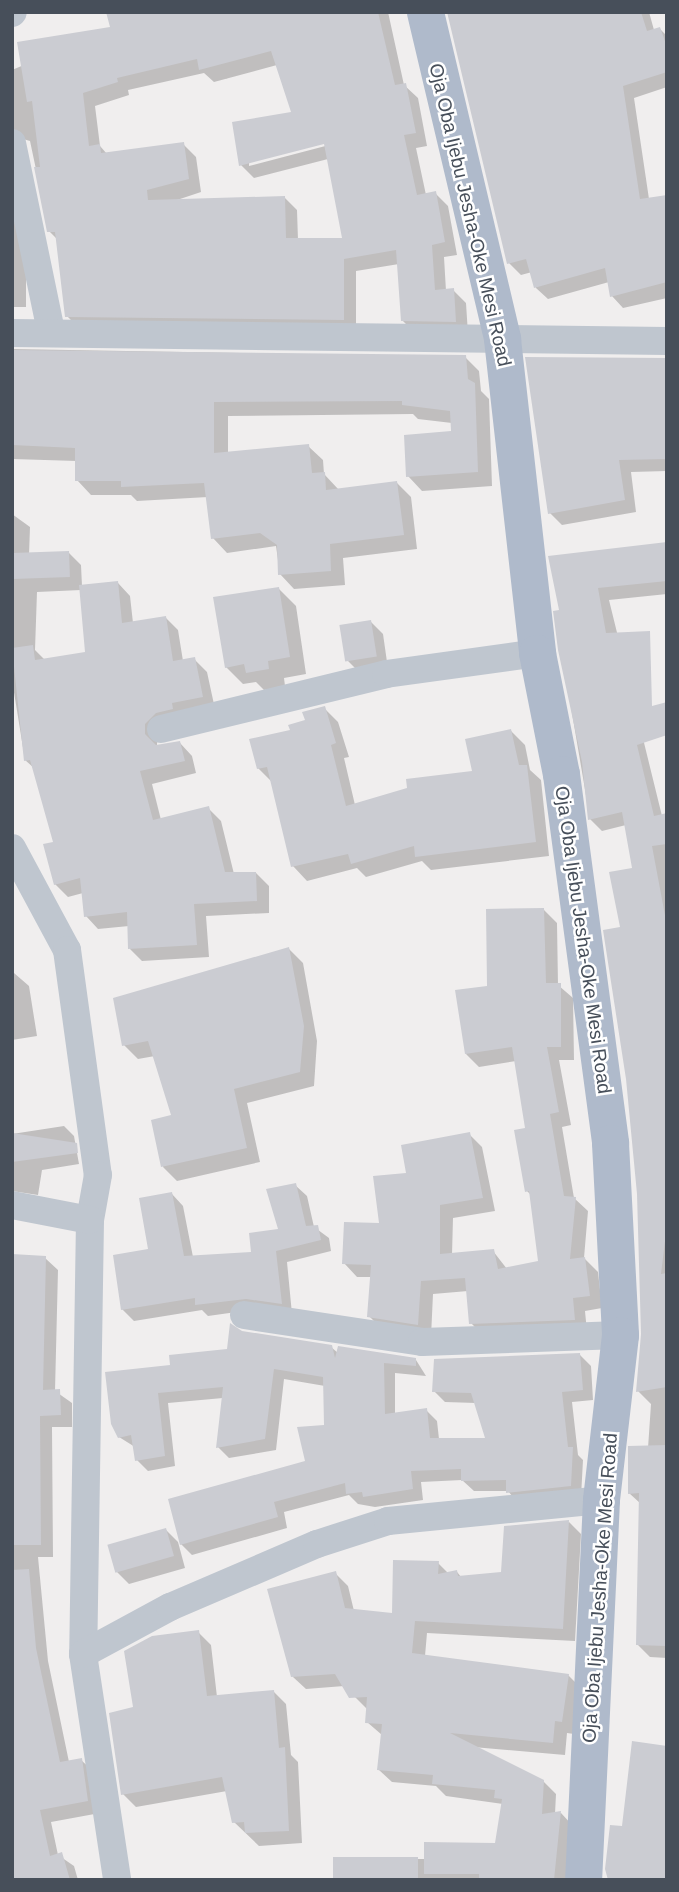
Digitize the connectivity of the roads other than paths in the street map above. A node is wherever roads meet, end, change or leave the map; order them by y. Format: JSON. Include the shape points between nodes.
{"nodes":[{"id":1,"x":425,"y":12,"type":"edge"},
{"id":2,"x":12,"y":143,"type":"edge"},
{"id":3,"x":51,"y":332,"type":"junction"},
{"id":4,"x":12,"y":333,"type":"edge"},
{"id":5,"x":502,"y":339,"type":"junction"},
{"id":6,"x":667,"y":341,"type":"edge"},
{"id":7,"x":537,"y":653,"type":"junction"},
{"id":8,"x":161,"y":729,"type":"dead end"},
{"id":9,"x":12,"y":848,"type":"edge"},
{"id":10,"x":12,"y":1205,"type":"edge"},
{"id":11,"x":90,"y":1220,"type":"junction"},
{"id":12,"x":244,"y":1315,"type":"dead end"},
{"id":13,"x":620,"y":1335,"type":"junction"},
{"id":14,"x":601,"y":1500,"type":"junction"},
{"id":15,"x":83,"y":1654,"type":"junction"},
{"id":16,"x":117,"y":1880,"type":"edge"},
{"id":17,"x":583,"y":1880,"type":"edge"}],
"edges":[{"from":1,"to":5,"type":"main road","name":"Oja Oba Ijebu Jesha-Oke Mesi Road"},
{"from":2,"to":3,"type":"street"},
{"from":3,"to":4,"type":"street"},
{"from":3,"to":5,"type":"street"},
{"from":5,"to":6,"type":"street"},
{"from":5,"to":7,"type":"main road","name":"Oja Oba Ijebu Jesha-Oke Mesi Road"},
{"from":7,"to":8,"type":"street","via":[[386,674]]},
{"from":7,"to":13,"type":"main road","name":"Oja Oba Ijebu Jesha-Oke Mesi Road","via":[[561,774],[610,1143]]},
{"from":9,"to":11,"type":"street","via":[[67,950],[98,1175]]},
{"from":10,"to":11,"type":"street"},
{"from":11,"to":15,"type":"street"},
{"from":12,"to":13,"type":"street","via":[[422,1342]]},
{"from":13,"to":14,"type":"main road","name":"Oja Oba Ijebu Jesha-Oke Mesi Road"},
{"from":14,"to":15,"type":"street","via":[[388,1521],[317,1544],[170,1607]]},
{"from":14,"to":17,"type":"main road","name":"Oja Oba Ijebu Jesha-Oke Mesi Road"},
{"from":15,"to":16,"type":"street"}]}
